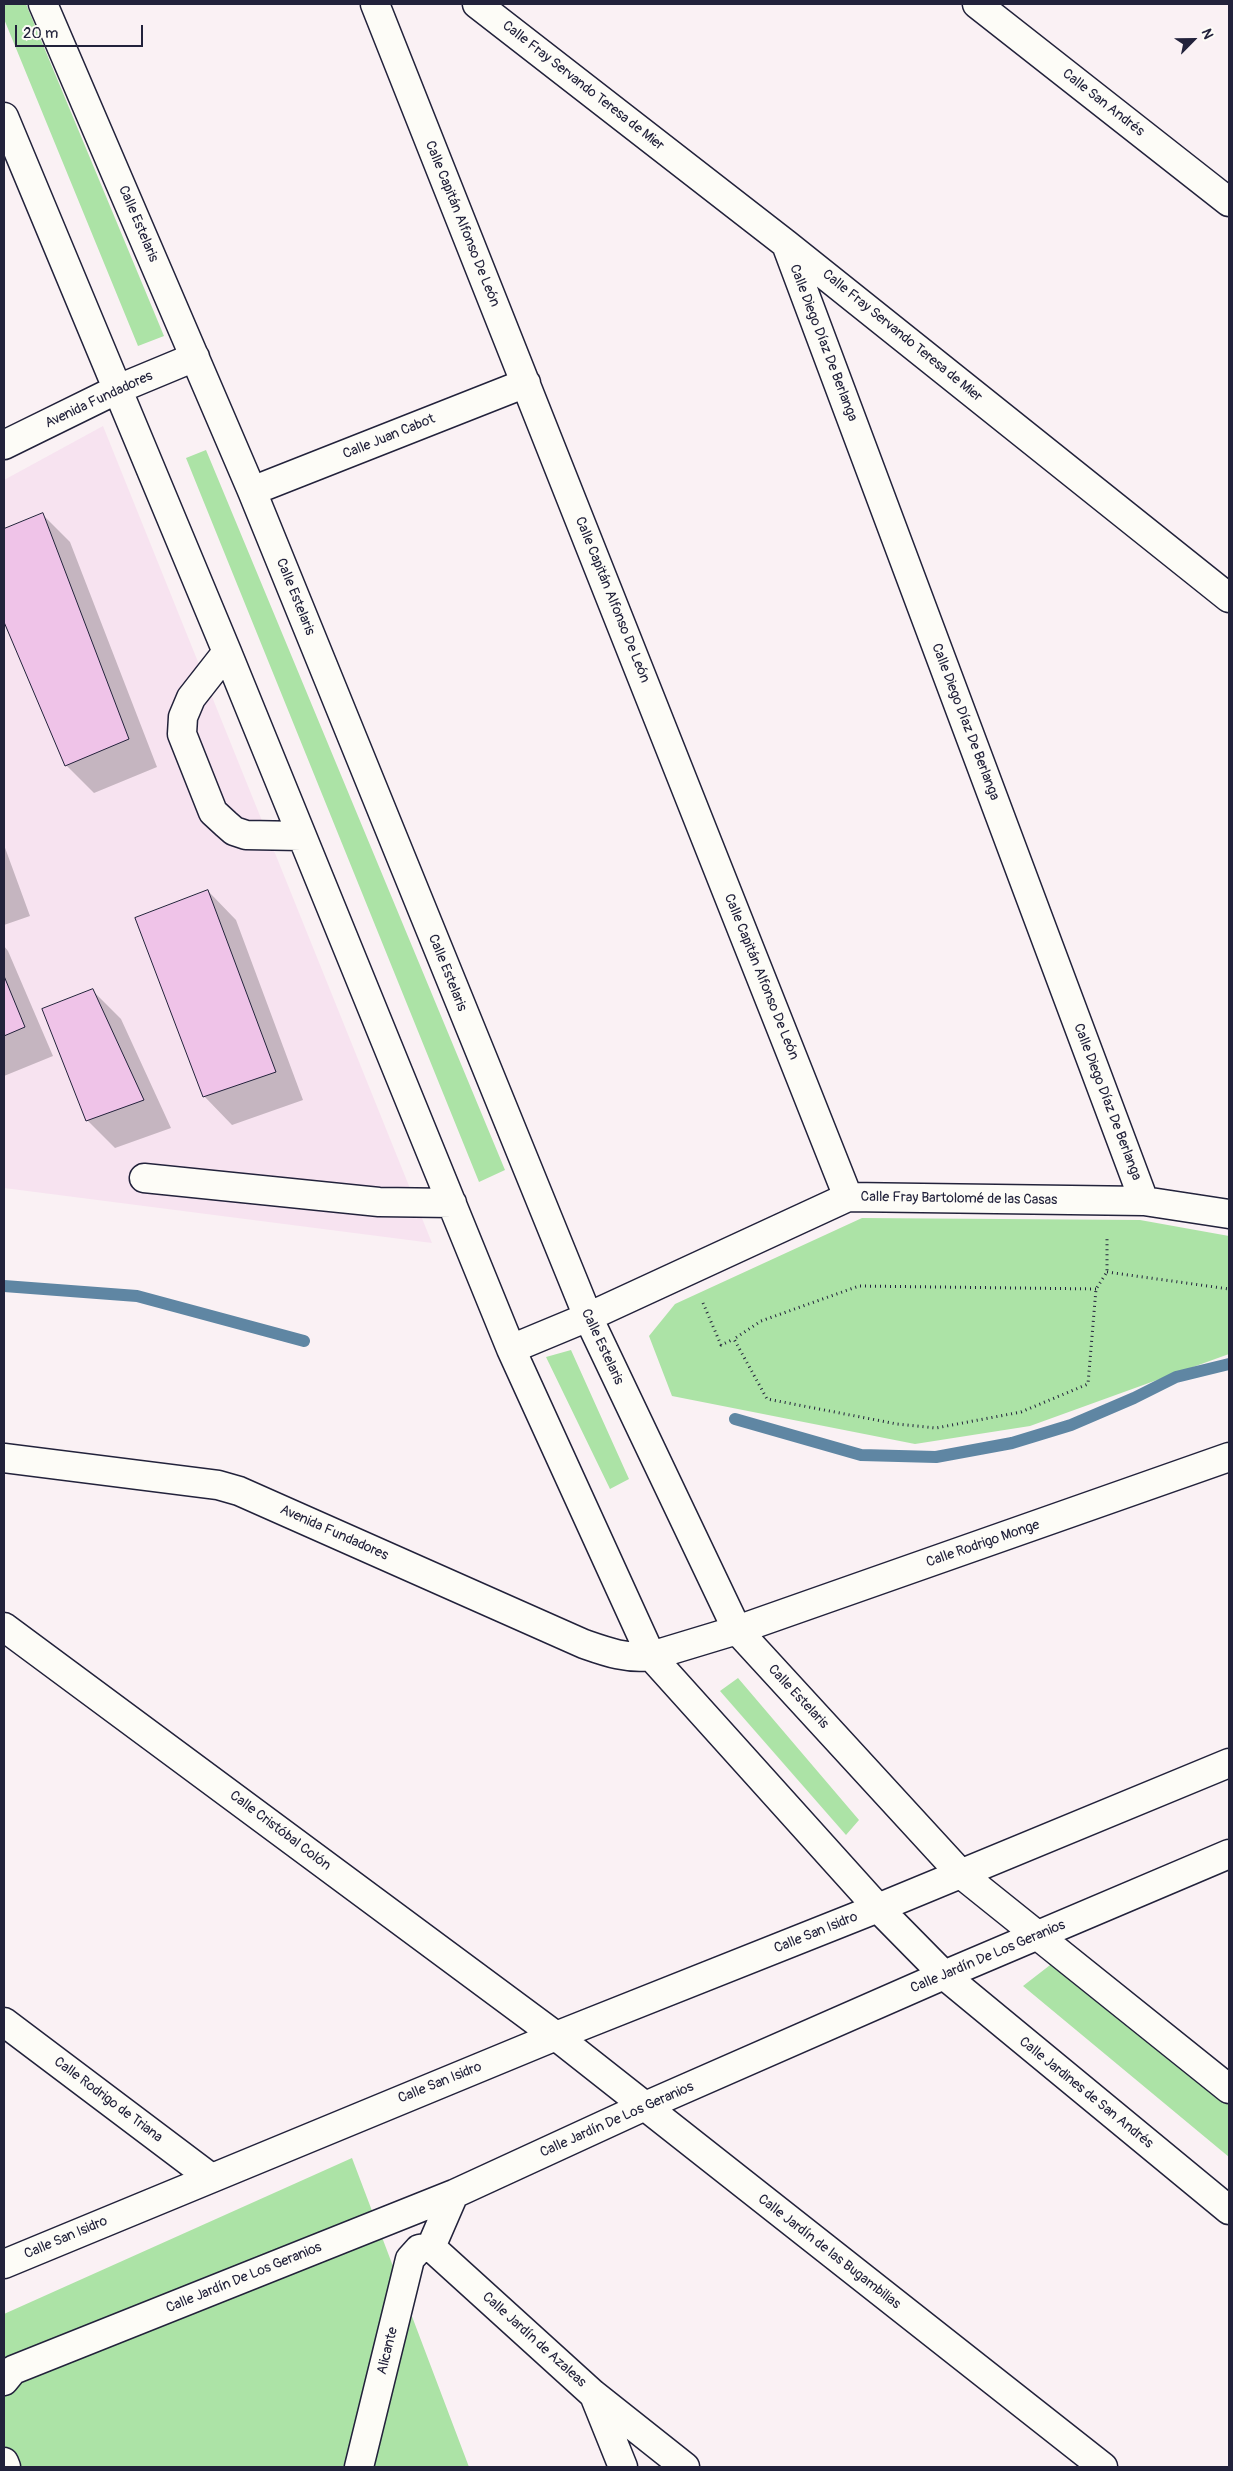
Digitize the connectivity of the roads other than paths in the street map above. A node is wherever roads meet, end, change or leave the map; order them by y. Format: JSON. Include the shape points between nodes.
{"nodes":[{"id":1,"x":43,"y":4,"type":"edge"},
{"id":2,"x":375,"y":4,"type":"edge"},
{"id":3,"x":477,"y":4,"type":"edge"},
{"id":4,"x":977,"y":4,"type":"edge"},
{"id":5,"x":4,"y":117,"type":"edge"},
{"id":6,"x":1229,"y":202,"type":"edge"},
{"id":7,"x":786,"y":244,"type":"junction"},
{"id":8,"x":195,"y":357,"type":"junction"},
{"id":9,"x":526,"y":383,"type":"junction"},
{"id":10,"x":118,"y":389,"type":"junction"},
{"id":11,"x":4,"y":445,"type":"edge"},
{"id":12,"x":252,"y":491,"type":"junction"},
{"id":13,"x":1229,"y":598,"type":"edge"},
{"id":14,"x":227,"y":652,"type":"junction"},
{"id":15,"x":301,"y":836,"type":"junction"},
{"id":16,"x":144,"y":1178,"type":"dead end"},
{"id":17,"x":848,"y":1197,"type":"junction"},
{"id":18,"x":1144,"y":1201,"type":"junction"},
{"id":19,"x":452,"y":1203,"type":"junction"},
{"id":20,"x":1229,"y":1214,"type":"edge"},
{"id":21,"x":588,"y":1318,"type":"junction"},
{"id":22,"x":511,"y":1349,"type":"junction"},
{"id":23,"x":1229,"y":1457,"type":"edge"},
{"id":24,"x":4,"y":1458,"type":"edge"},
{"id":25,"x":4,"y":1627,"type":"edge"},
{"id":26,"x":737,"y":1630,"type":"junction"},
{"id":27,"x":651,"y":1656,"type":"junction"},
{"id":28,"x":1229,"y":1763,"type":"edge"},
{"id":29,"x":1229,"y":1854,"type":"edge"},
{"id":30,"x":961,"y":1874,"type":"junction"},
{"id":31,"x":878,"y":1908,"type":"junction"},
{"id":32,"x":1036,"y":1937,"type":"junction"},
{"id":33,"x":944,"y":1975,"type":"junction"},
{"id":34,"x":4,"y":2022,"type":"edge"},
{"id":35,"x":556,"y":2036,"type":"junction"},
{"id":36,"x":1229,"y":2089,"type":"edge"},
{"id":37,"x":643,"y":2107,"type":"junction"},
{"id":38,"x":211,"y":2178,"type":"junction"},
{"id":39,"x":454,"y":2194,"type":"junction"},
{"id":40,"x":1229,"y":2210,"type":"edge"},
{"id":41,"x":431,"y":2246,"type":"junction"},
{"id":42,"x":4,"y":2264,"type":"edge"},
{"id":43,"x":4,"y":2381,"type":"edge"},
{"id":44,"x":593,"y":2394,"type":"junction"},
{"id":45,"x":4,"y":2462,"type":"edge"},
{"id":46,"x":6,"y":2467,"type":"edge"},
{"id":47,"x":359,"y":2467,"type":"edge"},
{"id":48,"x":623,"y":2467,"type":"edge"},
{"id":49,"x":685,"y":2467,"type":"edge"},
{"id":50,"x":1102,"y":2467,"type":"edge"}],
"edges":[{"from":1,"to":8,"type":"street","name":"Calle Estelaris"},
{"from":2,"to":9,"type":"street","name":"Calle Capitán Alfonso De León"},
{"from":3,"to":7,"type":"street","name":"Calle Fray Servando Teresa de Mier"},
{"from":4,"to":6,"type":"street","name":"Calle San Andrés"},
{"from":5,"to":10,"type":"street"},
{"from":7,"to":13,"type":"street","name":"Calle Fray Servando Teresa de Mier"},
{"from":7,"to":18,"type":"street","name":"Calle Diego Díaz De Berlanga"},
{"from":8,"to":10,"type":"street","name":"Avenida Fundadores"},
{"from":8,"to":12,"type":"street","name":"Calle Estelaris"},
{"from":9,"to":12,"type":"street","name":"Calle Juan Cabot"},
{"from":9,"to":17,"type":"street","name":"Calle Capitán Alfonso De León"},
{"from":10,"to":11,"type":"street","name":"Avenida Fundadores"},
{"from":10,"to":14,"type":"street"},
{"from":12,"to":21,"type":"street","name":"Calle Estelaris"},
{"from":14,"to":15,"type":"street"},
{"from":14,"to":15,"type":"street","via":[[191,698],[182,717],[182,734],[214,812],[234,831],[246,835]]},
{"from":15,"to":19,"type":"street"},
{"from":16,"to":19,"type":"street","via":[[379,1202]]},
{"from":17,"to":18,"type":"street","name":"Calle Fray Bartolomé de las Casas"},
{"from":17,"to":21,"type":"street","name":"Calle Fray Bartolomé de las Casas"},
{"from":18,"to":20,"type":"street","name":"Calle Fray Bartolomé de las Casas"},
{"from":19,"to":22,"type":"street"},
{"from":21,"to":22,"type":"street","name":"Calle Fray Bartolomé de las Casas"},
{"from":21,"to":26,"type":"street","name":"Calle Estelaris"},
{"from":22,"to":27,"type":"street"},
{"from":23,"to":26,"type":"street","name":"Calle Rodrigo Monge"},
{"from":24,"to":27,"type":"street","name":"Avenida Fundadores","via":[[239,1490],[584,1644],[616,1655]]},
{"from":25,"to":35,"type":"street","name":"Calle Cristóbal Colón"},
{"from":26,"to":27,"type":"street","name":"Calle Rodrigo Monge"},
{"from":26,"to":30,"type":"street","name":"Calle Estelaris"},
{"from":27,"to":31,"type":"street"},
{"from":28,"to":30,"type":"street"},
{"from":29,"to":32,"type":"street","name":"Calle Jardín De Los Geranios"},
{"from":30,"to":31,"type":"street"},
{"from":30,"to":32,"type":"street","name":"Calle Estelaris"},
{"from":31,"to":33,"type":"street","name":"Calle Jardines de San Andrés"},
{"from":31,"to":35,"type":"street","name":"Calle San Isidro"},
{"from":32,"to":33,"type":"street","name":"Calle Jardín De Los Geranios"},
{"from":32,"to":36,"type":"street"},
{"from":33,"to":37,"type":"street","name":"Calle Jardín De Los Geranios"},
{"from":33,"to":40,"type":"street","name":"Calle Jardines de San Andrés"},
{"from":34,"to":38,"type":"street","name":"Calle Rodrigo de Triana"},
{"from":35,"to":37,"type":"street","name":"Calle Jardín de las Bugambilias"},
{"from":35,"to":38,"type":"street","name":"Calle San Isidro"},
{"from":37,"to":39,"type":"street","name":"Calle Jardín De Los Geranios"},
{"from":37,"to":50,"type":"street","name":"Calle Jardín de las Bugambilias"},
{"from":38,"to":42,"type":"street","name":"Calle San Isidro"},
{"from":39,"to":41,"type":"street"},
{"from":39,"to":43,"type":"street","name":"Calle Jardín De Los Geranios","via":[[14,2370]]},
{"from":41,"to":44,"type":"street","name":"Calle Jardín de Azaleas"},
{"from":41,"to":47,"type":"street","name":"Alicante","via":[[419,2250],[410,2259]]},
{"from":44,"to":48,"type":"street"},
{"from":44,"to":49,"type":"street","name":"Calle Jardín de Azaleas"},
{"from":45,"to":46,"type":"street"}]}
